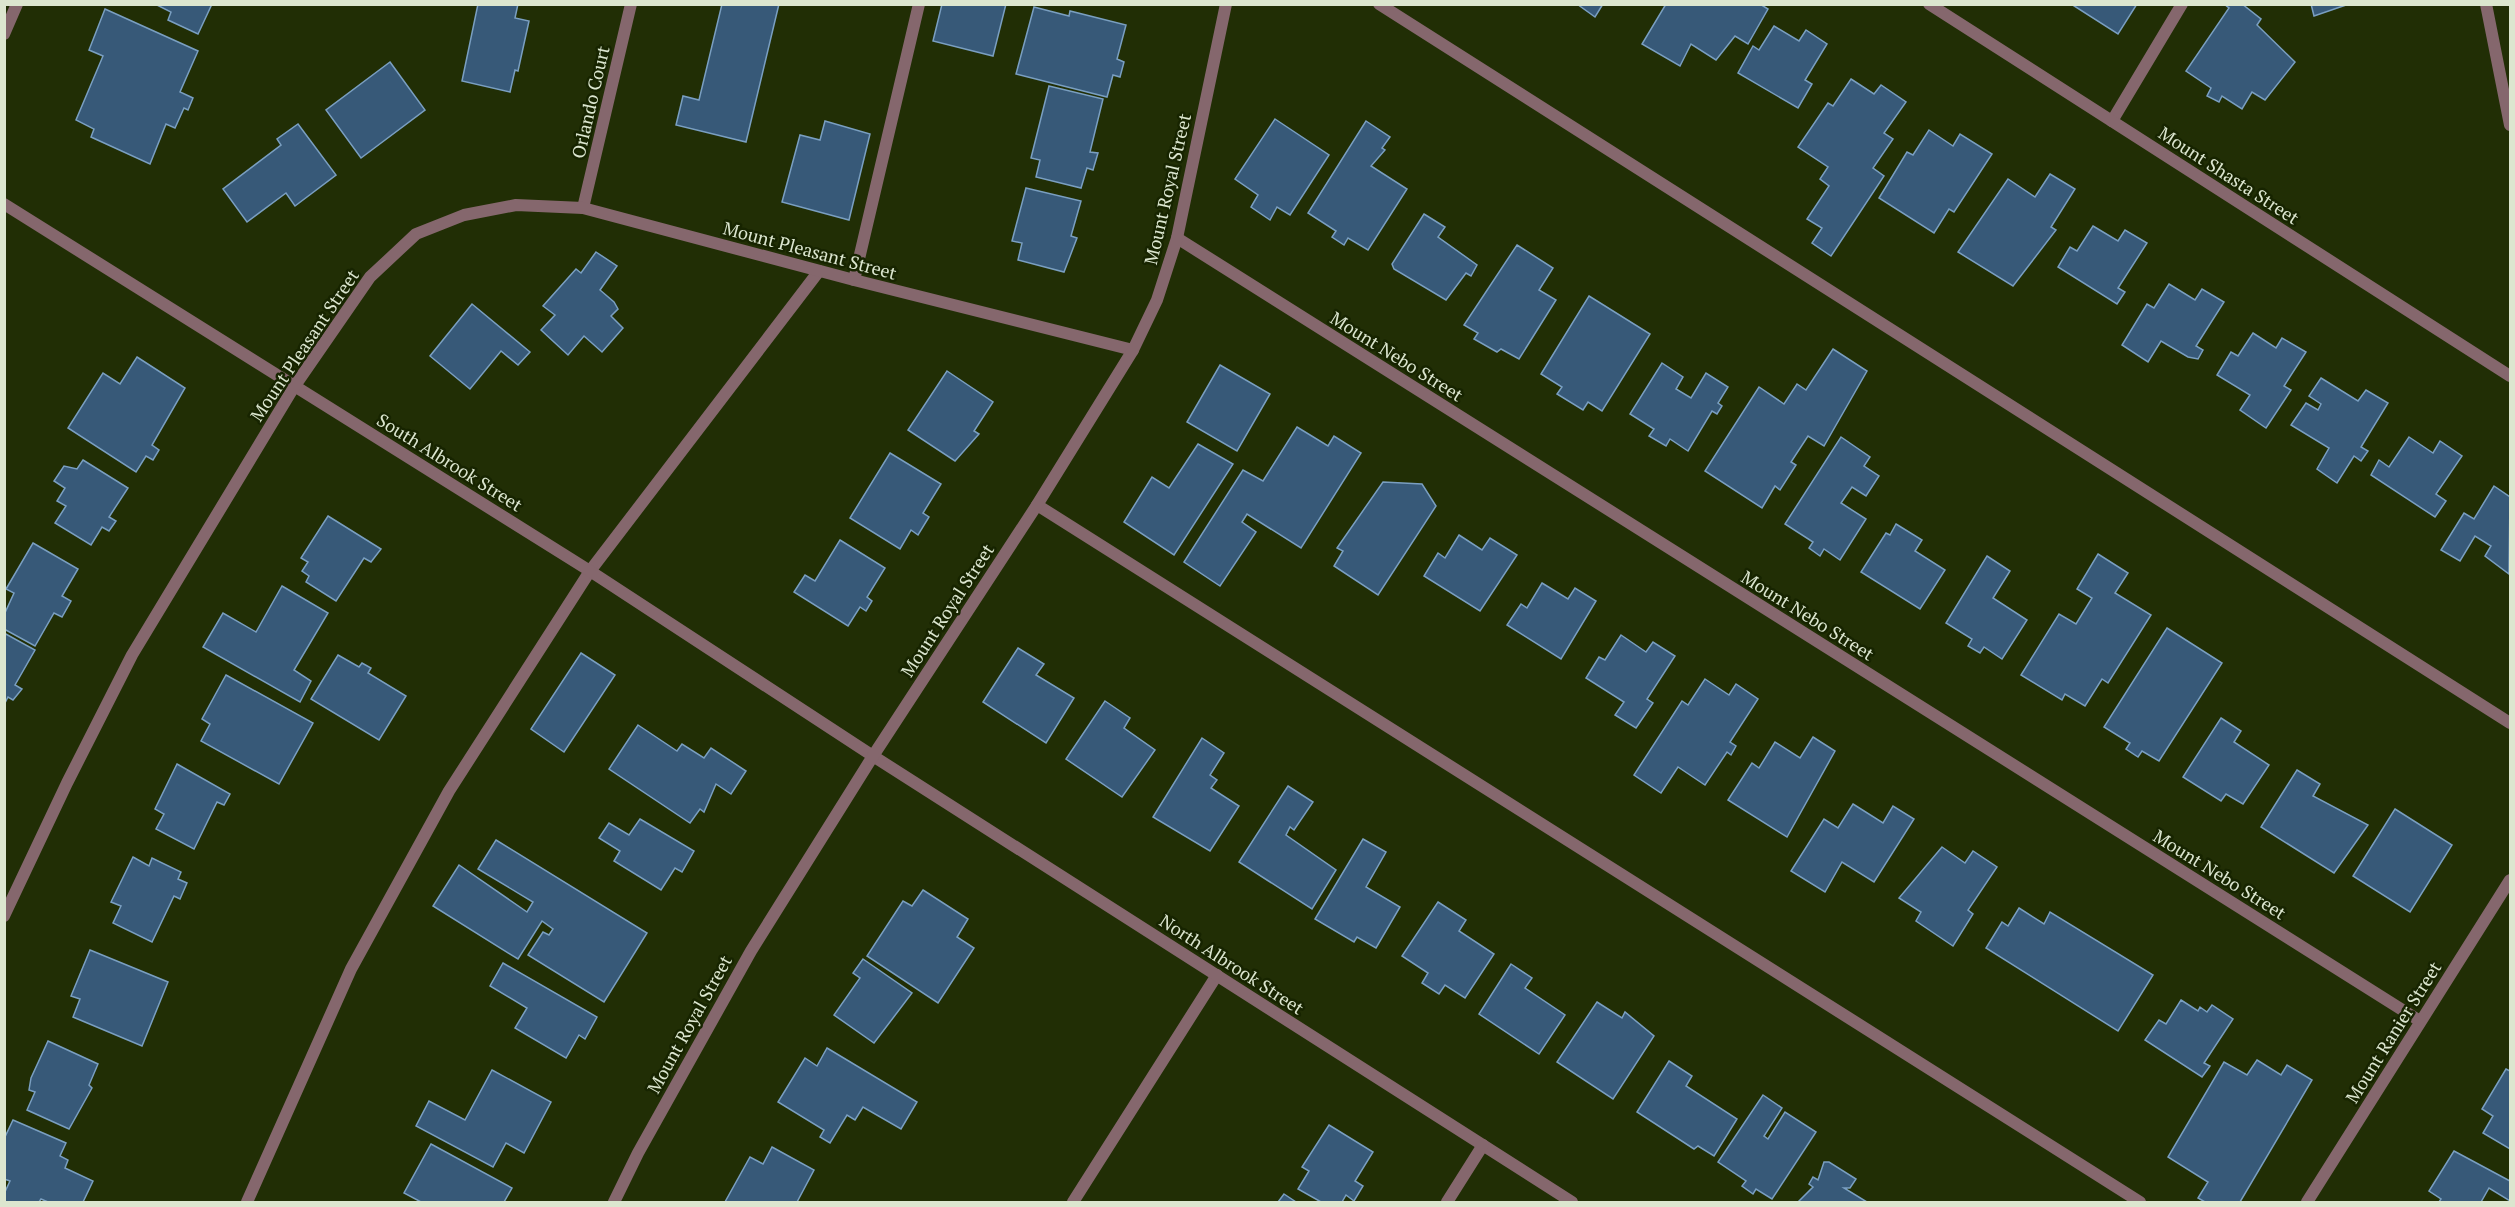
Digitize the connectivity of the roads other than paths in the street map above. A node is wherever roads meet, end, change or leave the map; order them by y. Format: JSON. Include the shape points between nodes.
{"nodes":[{"id":1,"x":17,"y":4,"type":"edge"},
{"id":2,"x":631,"y":4,"type":"edge"},
{"id":3,"x":919,"y":4,"type":"edge"},
{"id":4,"x":1226,"y":4,"type":"edge"},
{"id":5,"x":1379,"y":4,"type":"edge"},
{"id":6,"x":1929,"y":4,"type":"edge"},
{"id":7,"x":2182,"y":4,"type":"edge"},
{"id":8,"x":2486,"y":4,"type":"edge"},
{"id":9,"x":4,"y":34,"type":"edge"},
{"id":10,"x":2112,"y":121,"type":"junction"},
{"id":11,"x":2511,"y":125,"type":"edge"},
{"id":12,"x":4,"y":204,"type":"edge"},
{"id":13,"x":584,"y":208,"type":"junction"},
{"id":14,"x":1177,"y":238,"type":"junction"},
{"id":15,"x":819,"y":271,"type":"junction"},
{"id":16,"x":854,"y":280,"type":"junction"},
{"id":17,"x":1133,"y":350,"type":"junction"},
{"id":18,"x":2511,"y":376,"type":"edge"},
{"id":19,"x":294,"y":387,"type":"junction"},
{"id":20,"x":1037,"y":505,"type":"junction"},
{"id":21,"x":590,"y":571,"type":"junction"},
{"id":22,"x":2511,"y":723,"type":"edge"},
{"id":23,"x":873,"y":756,"type":"junction"},
{"id":24,"x":2511,"y":880,"type":"edge"},
{"id":25,"x":4,"y":916,"type":"edge"},
{"id":26,"x":1216,"y":975,"type":"junction"},
{"id":27,"x":2420,"y":1021,"type":"junction"},
{"id":28,"x":1483,"y":1145,"type":"junction"},
{"id":29,"x":247,"y":1203,"type":"edge"},
{"id":30,"x":614,"y":1203,"type":"edge"},
{"id":31,"x":1073,"y":1203,"type":"edge"},
{"id":32,"x":1447,"y":1203,"type":"edge"},
{"id":33,"x":1572,"y":1203,"type":"edge"},
{"id":34,"x":2140,"y":1203,"type":"edge"},
{"id":35,"x":2307,"y":1203,"type":"edge"}],
"edges":[{"from":1,"to":9,"type":"street"},
{"from":2,"to":13,"type":"street","name":"Orlando Court"},
{"from":3,"to":16,"type":"street"},
{"from":4,"to":14,"type":"street","name":"Mount Royal Street"},
{"from":5,"to":22,"type":"street"},
{"from":6,"to":10,"type":"street","name":"Mount Shasta Street"},
{"from":7,"to":10,"type":"street"},
{"from":8,"to":11,"type":"street"},
{"from":10,"to":18,"type":"street","name":"Mount Shasta Street"},
{"from":12,"to":19,"type":"street","name":"South Albrook Street"},
{"from":13,"to":15,"type":"street","name":"Mount Pleasant Street"},
{"from":13,"to":19,"type":"street","name":"Mount Pleasant Street","via":[[516,205],[464,215],[416,234],[370,277]]},
{"from":14,"to":17,"type":"street","name":"Mount Royal Street","via":[[1157,300]]},
{"from":14,"to":27,"type":"street","name":"Mount Nebo Street"},
{"from":15,"to":16,"type":"street","name":"Mount Pleasant Street"},
{"from":15,"to":21,"type":"street"},
{"from":16,"to":17,"type":"street","name":"Mount Pleasant Street"},
{"from":17,"to":20,"type":"street","name":"Mount Royal Street"},
{"from":19,"to":21,"type":"street","name":"South Albrook Street"},
{"from":19,"to":25,"type":"street","name":"Mount Pleasant Street","via":[[132,655]]},
{"from":20,"to":23,"type":"street","name":"Mount Royal Street"},
{"from":20,"to":34,"type":"street"},
{"from":21,"to":23,"type":"street","name":"South Albrook Street"},
{"from":21,"to":29,"type":"street","via":[[448,791],[351,969]]},
{"from":23,"to":26,"type":"street","name":"North Albrook Street"},
{"from":23,"to":30,"type":"street","name":"Mount Royal Street","via":[[751,951]]},
{"from":24,"to":27,"type":"street","name":"Mount Ranier Street"},
{"from":26,"to":28,"type":"street","name":"North Albrook Street"},
{"from":26,"to":31,"type":"street"},
{"from":27,"to":35,"type":"street","name":"Mount Ranier Street"},
{"from":28,"to":32,"type":"street"},
{"from":28,"to":33,"type":"street","name":"North Albrook Street"}]}
